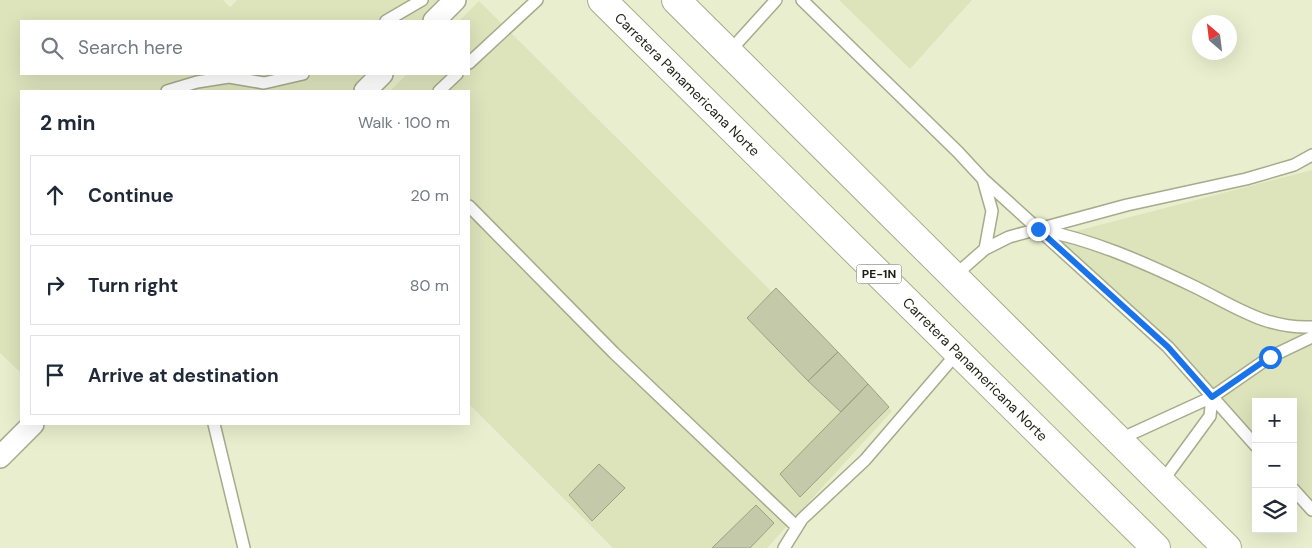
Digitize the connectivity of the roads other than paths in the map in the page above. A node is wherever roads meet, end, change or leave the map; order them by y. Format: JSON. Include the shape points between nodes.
{"nodes":[{"id":1,"x":422,"y":0,"type":"edge"},
{"id":2,"x":454,"y":0,"type":"edge"},
{"id":3,"x":537,"y":0,"type":"edge"},
{"id":4,"x":602,"y":0,"type":"edge"},
{"id":5,"x":676,"y":0,"type":"edge"},
{"id":6,"x":776,"y":0,"type":"edge"},
{"id":7,"x":802,"y":0,"type":"edge"},
{"id":8,"x":388,"y":20,"type":"edge"},
{"id":9,"x":435,"y":20,"type":"edge"},
{"id":10,"x":729,"y":52,"type":"junction"},
{"id":11,"x":470,"y":62,"type":"edge"},
{"id":12,"x":299,"y":75,"type":"edge"},
{"id":13,"x":381,"y":75,"type":"edge"},
{"id":14,"x":456,"y":75,"type":"edge"},
{"id":15,"x":170,"y":90,"type":"edge"},
{"id":16,"x":366,"y":90,"type":"edge"},
{"id":17,"x":440,"y":90,"type":"edge"},
{"id":18,"x":1312,"y":155,"type":"edge"},
{"id":19,"x":983,"y":179,"type":"junction"},
{"id":20,"x":470,"y":207,"type":"edge"},
{"id":21,"x":1038,"y":229,"type":"junction"},
{"id":22,"x":985,"y":249,"type":"junction"},
{"id":23,"x":953,"y":276,"type":"junction"},
{"id":24,"x":1312,"y":327,"type":"edge"},
{"id":25,"x":1312,"y":337,"type":"edge"},
{"id":26,"x":958,"y":352,"type":"junction"},
{"id":27,"x":1212,"y":397,"type":"junction"},
{"id":28,"x":32,"y":425,"type":"edge"},
{"id":29,"x":214,"y":425,"type":"edge"},
{"id":30,"x":1118,"y":440,"type":"junction"},
{"id":31,"x":1253,"y":443,"type":"edge"},
{"id":32,"x":0,"y":457,"type":"edge"},
{"id":33,"x":1161,"y":483,"type":"junction"},
{"id":34,"x":1297,"y":493,"type":"edge"},
{"id":35,"x":1312,"y":510,"type":"edge"},
{"id":36,"x":797,"y":527,"type":"junction"},
{"id":37,"x":244,"y":548,"type":"edge"},
{"id":38,"x":784,"y":548,"type":"edge"},
{"id":39,"x":1156,"y":548,"type":"edge"},
{"id":40,"x":1227,"y":548,"type":"edge"}],
"edges":[{"from":1,"to":8,"type":"lane"},
{"from":2,"to":9,"type":"street"},
{"from":3,"to":11,"type":"lane"},
{"from":4,"to":26,"type":"highway","name":"Carretera Panamericana Norte","number":"PE-1N"},
{"from":5,"to":10,"type":"highway"},
{"from":6,"to":10,"type":"lane"},
{"from":7,"to":19,"type":"lane"},
{"from":10,"to":23,"type":"highway"},
{"from":12,"to":15,"type":"lane","via":[[264,83],[229,77]]},
{"from":13,"to":16,"type":"street"},
{"from":14,"to":17,"type":"lane"},
{"from":18,"to":21,"type":"lane","via":[[1246,179],[1127,205]]},
{"from":19,"to":21,"type":"lane"},
{"from":19,"to":22,"type":"lane","via":[[992,211]]},
{"from":20,"to":36,"type":"lane","via":[[614,353]]},
{"from":21,"to":22,"type":"lane","via":[[1009,237]]},
{"from":21,"to":24,"type":"lane","via":[[1106,248],[1190,284],[1268,323]]},
{"from":21,"to":27,"type":"lane","via":[[1168,347]]},
{"from":22,"to":23,"type":"lane"},
{"from":23,"to":30,"type":"highway"},
{"from":25,"to":27,"type":"lane","via":[[1270,357]]},
{"from":26,"to":36,"type":"lane","via":[[865,460]]},
{"from":26,"to":39,"type":"highway","name":"Carretera Panamericana Norte","number":"PE-1N"},
{"from":27,"to":30,"type":"lane"},
{"from":27,"to":31,"type":"lane"},
{"from":27,"to":33,"type":"lane","via":[[1210,416]]},
{"from":28,"to":32,"type":"street"},
{"from":29,"to":37,"type":"lane"},
{"from":30,"to":33,"type":"highway"},
{"from":33,"to":40,"type":"highway"},
{"from":34,"to":35,"type":"lane"},
{"from":36,"to":38,"type":"lane"}]}
